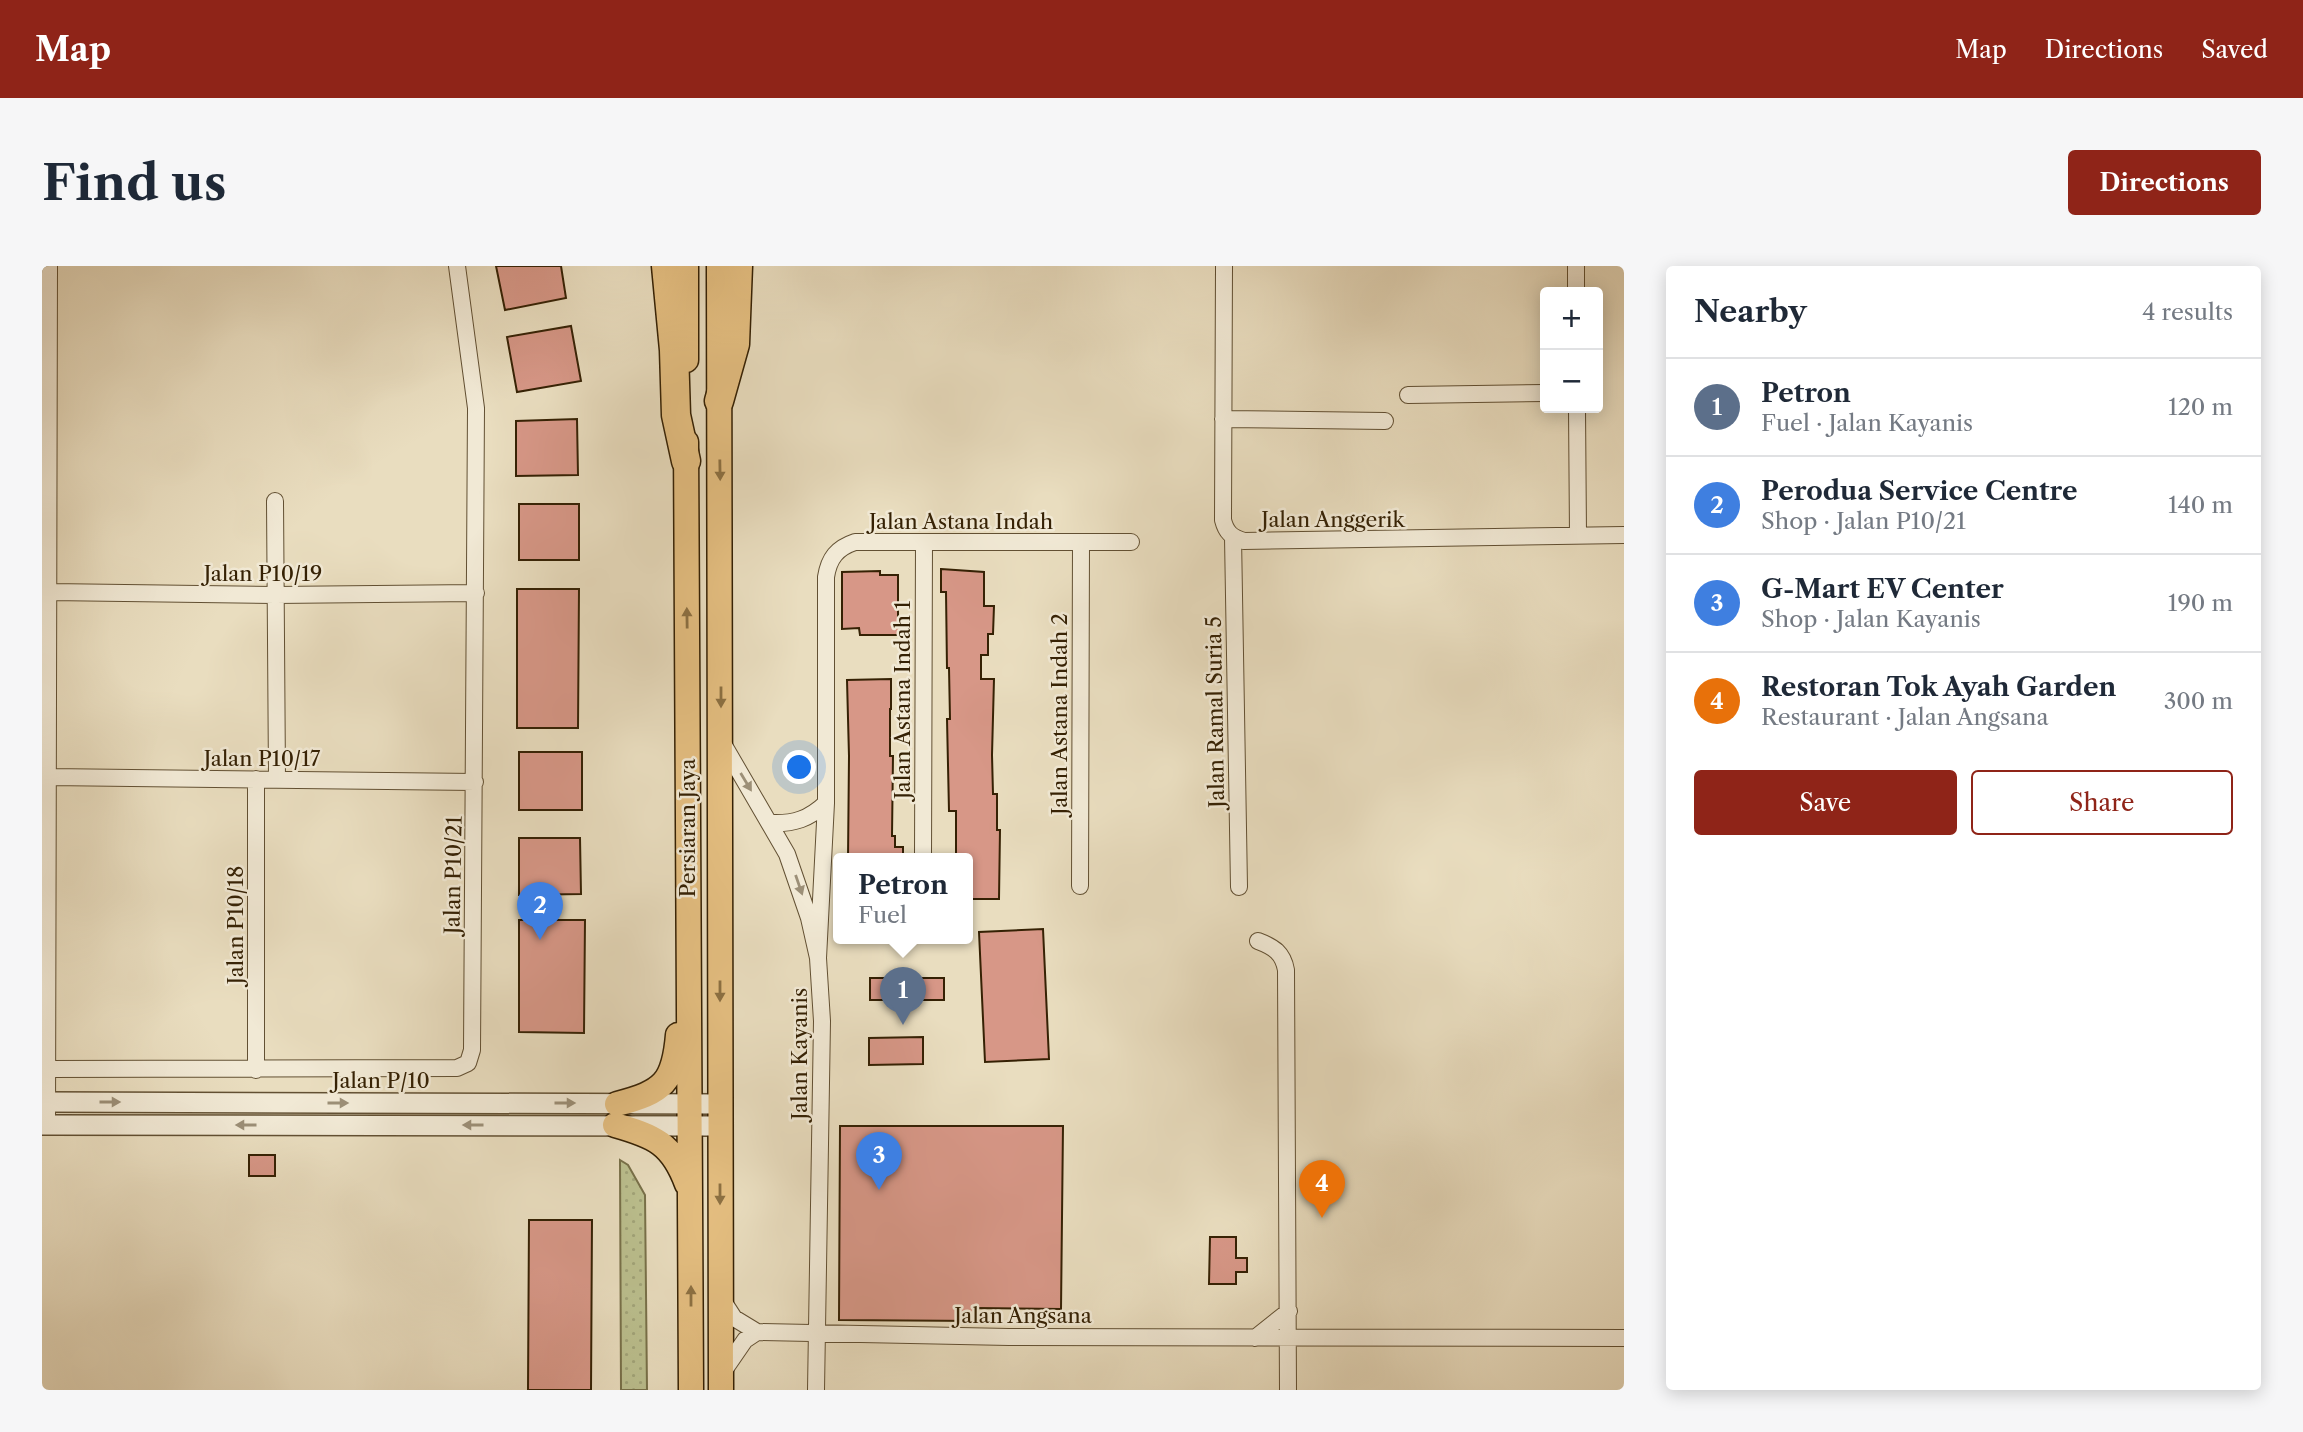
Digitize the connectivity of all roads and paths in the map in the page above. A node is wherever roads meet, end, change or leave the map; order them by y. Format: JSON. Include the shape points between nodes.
{"nodes":[{"id":1,"x":49,"y":266,"type":"edge"},
{"id":2,"x":457,"y":266,"type":"edge"},
{"id":3,"x":666,"y":266,"type":"edge"},
{"id":4,"x":686,"y":266,"type":"edge"},
{"id":5,"x":719,"y":266,"type":"edge"},
{"id":6,"x":738,"y":266,"type":"edge"},
{"id":7,"x":1224,"y":266,"type":"edge"},
{"id":8,"x":1576,"y":266,"type":"edge"},
{"id":9,"x":1576,"y":287,"type":"edge"},
{"id":10,"x":1540,"y":393,"type":"edge"},
{"id":11,"x":1408,"y":395,"type":"dead end"},
{"id":12,"x":46,"y":397,"type":"edge"},
{"id":13,"x":719,"y":401,"type":"junction"},
{"id":14,"x":1577,"y":413,"type":"edge"},
{"id":15,"x":1223,"y":419,"type":"junction"},
{"id":16,"x":1385,"y":421,"type":"dead end"},
{"id":17,"x":686,"y":461,"type":"junction"},
{"id":18,"x":275,"y":501,"type":"dead end"},
{"id":19,"x":1578,"y":535,"type":"junction"},
{"id":20,"x":1624,"y":535,"type":"edge"},
{"id":21,"x":1233,"y":537,"type":"junction"},
{"id":22,"x":924,"y":541,"type":"junction"},
{"id":23,"x":1081,"y":541,"type":"junction"},
{"id":24,"x":1132,"y":541,"type":"dead end"},
{"id":25,"x":50,"y":592,"type":"junction"},
{"id":26,"x":476,"y":593,"type":"junction"},
{"id":27,"x":275,"y":595,"type":"junction"},
{"id":28,"x":721,"y":740,"type":"junction"},
{"id":29,"x":49,"y":778,"type":"junction"},
{"id":30,"x":256,"y":779,"type":"junction"},
{"id":31,"x":276,"y":779,"type":"junction"},
{"id":32,"x":475,"y":782,"type":"junction"},
{"id":33,"x":826,"y":803,"type":"junction"},
{"id":34,"x":771,"y":823,"type":"junction"},
{"id":35,"x":923,"y":853,"type":"edge"},
{"id":36,"x":1080,"y":886,"type":"dead end"},
{"id":37,"x":1239,"y":887,"type":"dead end"},
{"id":38,"x":687,"y":900,"type":"junction"},
{"id":39,"x":1258,"y":942,"type":"dead end"},
{"id":40,"x":818,"y":958,"type":"junction"},
{"id":41,"x":47,"y":1069,"type":"junction"},
{"id":42,"x":256,"y":1070,"type":"junction"},
{"id":43,"x":44,"y":1102,"type":"edge"},
{"id":44,"x":616,"y":1114,"type":"junction"},
{"id":45,"x":691,"y":1115,"type":"junction"},
{"id":46,"x":720,"y":1115,"type":"junction"},
{"id":47,"x":44,"y":1125,"type":"edge"},
{"id":48,"x":692,"y":1205,"type":"junction"},
{"id":49,"x":720,"y":1295,"type":"junction"},
{"id":50,"x":1289,"y":1311,"type":"junction"},
{"id":51,"x":757,"y":1332,"type":"junction"},
{"id":52,"x":816,"y":1333,"type":"junction"},
{"id":53,"x":1255,"y":1338,"type":"junction"},
{"id":54,"x":1289,"y":1338,"type":"junction"},
{"id":55,"x":1321,"y":1338,"type":"junction"},
{"id":56,"x":1624,"y":1338,"type":"edge"},
{"id":57,"x":1288,"y":1362,"type":"junction"},
{"id":58,"x":721,"y":1383,"type":"edge"},
{"id":59,"x":691,"y":1390,"type":"edge"},
{"id":60,"x":816,"y":1390,"type":"edge"},
{"id":61,"x":1288,"y":1390,"type":"edge"}],
"edges":[{"from":1,"to":12,"type":"street"},
{"from":2,"to":26,"type":"street","name":"Jalan P10/21","via":[[477,408]]},
{"from":3,"to":17,"type":"highway","via":[[676,415]]},
{"from":4,"to":17,"type":"main road","name":"Persiaran Jaya"},
{"from":5,"to":13,"type":"main road","name":"Persiaran Jaya"},
{"from":6,"to":13,"type":"highway","via":[[735,344]]},
{"from":7,"to":15,"type":"street","name":"Jalan Anggerik"},
{"from":8,"to":9,"type":"street"},
{"from":10,"to":11,"type":"street"},
{"from":12,"to":25,"type":"street"},
{"from":13,"to":28,"type":"main road","name":"Persiaran Jaya","one_way":true},
{"from":14,"to":19,"type":"street"},
{"from":15,"to":16,"type":"street"},
{"from":15,"to":21,"type":"street","name":"Jalan Anggerik","via":[[1223,520]]},
{"from":38,"to":17,"type":"main road","name":"Persiaran Jaya","one_way":true},
{"from":18,"to":27,"type":"street"},
{"from":19,"to":20,"type":"street","name":"Jalan Anggerik"},
{"from":19,"to":21,"type":"street","name":"Jalan Anggerik","via":[[1244,541]]},
{"from":21,"to":37,"type":"street","name":"Jalan Ramal Suria 5"},
{"from":22,"to":23,"type":"street","name":"Jalan Astana Indah"},
{"from":22,"to":33,"type":"street","name":"Jalan Astana Indah","via":[[855,541],[840,548],[828,566]]},
{"from":22,"to":35,"type":"street","name":"Jalan Astana Indah 1"},
{"from":23,"to":24,"type":"street","name":"Jalan Astana Indah"},
{"from":23,"to":36,"type":"street","name":"Jalan Astana Indah 2"},
{"from":25,"to":27,"type":"street","name":"Jalan P10/19"},
{"from":25,"to":29,"type":"street"},
{"from":26,"to":27,"type":"street","name":"Jalan P10/19"},
{"from":26,"to":32,"type":"street","name":"Jalan P10/21"},
{"from":27,"to":31,"type":"street"},
{"from":28,"to":34,"type":"street","name":"Jalan Kayanis","one_way":true},
{"from":28,"to":46,"type":"main road","name":"Persiaran Jaya","one_way":true},
{"from":29,"to":30,"type":"street","name":"Jalan P10/17"},
{"from":29,"to":41,"type":"street"},
{"from":30,"to":31,"type":"street","name":"Jalan P10/17"},
{"from":30,"to":42,"type":"street","name":"Jalan P10/18"},
{"from":31,"to":32,"type":"street","name":"Jalan P10/17"},
{"from":32,"to":42,"type":"street","name":"Jalan P10/21","via":[[472,1050],[468,1063],[457,1068]]},
{"from":33,"to":34,"type":"street","via":[[803,820]]},
{"from":33,"to":40,"type":"street","name":"Jalan Astana Indah"},
{"from":34,"to":40,"type":"street","name":"Jalan Kayanis","one_way":true,"via":[[798,883]]},
{"from":38,"to":44,"type":"main road","via":[[676,1061],[667,1080],[655,1091]]},
{"from":38,"to":45,"type":"main road","name":"Persiaran Jaya"},
{"from":39,"to":50,"type":"street","via":[[1278,950],[1286,970]]},
{"from":40,"to":52,"type":"street","name":"Jalan Kayanis","via":[[822,1021]]},
{"from":41,"to":42,"type":"street","name":"Jalan P10/21"},
{"from":41,"to":43,"type":"street"},
{"from":43,"to":44,"type":"street","name":"Jalan P/10","one_way":true},
{"from":43,"to":47,"type":"street"},
{"from":44,"to":45,"type":"street","name":"Jalan P/10"},
{"from":44,"to":47,"type":"street","name":"Jalan P/10","one_way":true},
{"from":44,"to":48,"type":"main road","via":[[669,1149]]},
{"from":45,"to":46,"type":"street","name":"Jalan P/10"},
{"from":45,"to":48,"type":"main road","name":"Persiaran Jaya"},
{"from":46,"to":49,"type":"main road","name":"Persiaran Jaya","one_way":true},
{"from":59,"to":48,"type":"main road","name":"Persiaran Jaya","one_way":true},
{"from":49,"to":51,"type":"street","via":[[734,1318]]},
{"from":49,"to":58,"type":"main road","name":"Persiaran Jaya"},
{"from":50,"to":53,"type":"street"},
{"from":50,"to":54,"type":"street"},
{"from":50,"to":55,"type":"street"},
{"from":51,"to":52,"type":"street","name":"Jalan Angsana"},
{"from":51,"to":58,"type":"street","via":[[736,1350]]},
{"from":52,"to":53,"type":"street","name":"Jalan Angsana"},
{"from":52,"to":60,"type":"street","name":"Jalan Kayanis"},
{"from":53,"to":54,"type":"street","name":"Jalan Angsana"},
{"from":53,"to":57,"type":"street"},
{"from":54,"to":55,"type":"street","name":"Jalan Angsana"},
{"from":54,"to":57,"type":"street"},
{"from":55,"to":56,"type":"street","name":"Jalan Angsana"},
{"from":55,"to":57,"type":"street"},
{"from":57,"to":61,"type":"street"}]}
